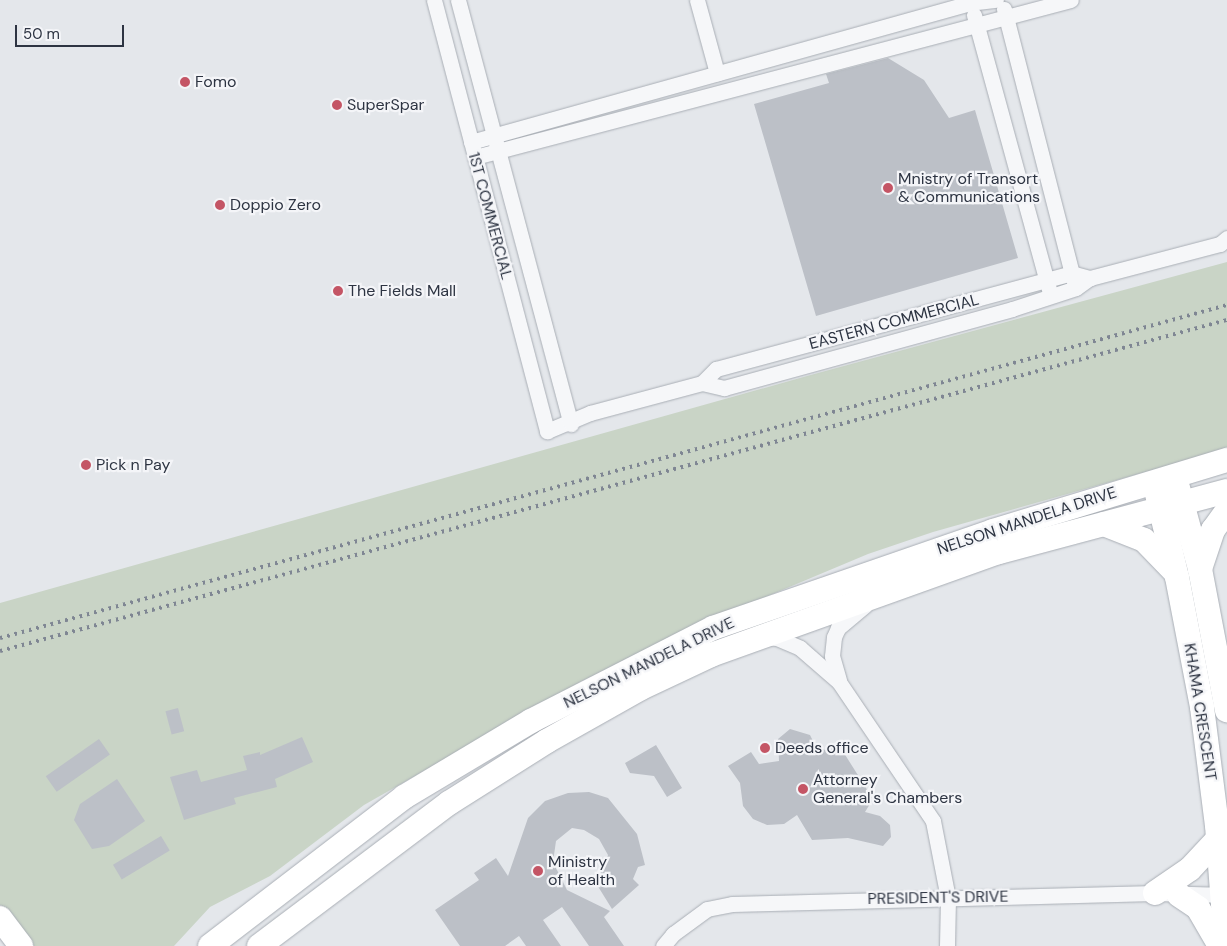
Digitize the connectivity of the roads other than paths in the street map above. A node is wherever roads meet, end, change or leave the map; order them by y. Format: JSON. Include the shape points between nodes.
{"nodes":[{"id":1,"x":434,"y":0,"type":"edge"},
{"id":2,"x":458,"y":0,"type":"edge"},
{"id":3,"x":697,"y":0,"type":"edge"},
{"id":4,"x":996,"y":0,"type":"edge"},
{"id":5,"x":1002,"y":0,"type":"edge"},
{"id":6,"x":1071,"y":0,"type":"edge"},
{"id":7,"x":970,"y":1,"type":"edge"},
{"id":8,"x":1006,"y":18,"type":"junction"},
{"id":9,"x":977,"y":23,"type":"junction"},
{"id":10,"x":717,"y":74,"type":"junction"},
{"id":11,"x":471,"y":142,"type":"junction"},
{"id":12,"x":497,"y":143,"type":"junction"},
{"id":13,"x":475,"y":157,"type":"junction"},
{"id":14,"x":1225,"y":243,"type":"edge"},
{"id":15,"x":1047,"y":280,"type":"junction"},
{"id":16,"x":1074,"y":280,"type":"junction"},
{"id":17,"x":1051,"y":296,"type":"junction"},
{"id":18,"x":702,"y":383,"type":"junction"},
{"id":19,"x":566,"y":408,"type":"junction"},
{"id":20,"x":590,"y":413,"type":"junction"},
{"id":21,"x":543,"y":416,"type":"junction"},
{"id":22,"x":571,"y":424,"type":"junction"},
{"id":23,"x":547,"y":431,"type":"joint"},
{"id":24,"x":1227,"y":460,"type":"edge"},
{"id":25,"x":1163,"y":478,"type":"junction"},
{"id":26,"x":1227,"y":490,"type":"edge"},
{"id":27,"x":1172,"y":505,"type":"junction"},
{"id":28,"x":1227,"y":511,"type":"edge"},
{"id":29,"x":1104,"y":524,"type":"junction"},
{"id":30,"x":1200,"y":569,"type":"junction"},
{"id":31,"x":1177,"y":577,"type":"junction"},
{"id":32,"x":882,"y":592,"type":"junction"},
{"id":33,"x":758,"y":637,"type":"junction"},
{"id":34,"x":839,"y":682,"type":"junction"},
{"id":35,"x":1227,"y":710,"type":"edge"},
{"id":36,"x":1218,"y":839,"type":"junction"},
{"id":37,"x":1155,"y":893,"type":"junction"},
{"id":38,"x":1225,"y":894,"type":"edge"},
{"id":39,"x":1179,"y":895,"type":"junction"},
{"id":40,"x":948,"y":898,"type":"junction"},
{"id":41,"x":0,"y":918,"type":"edge"},
{"id":42,"x":21,"y":946,"type":"edge"},
{"id":43,"x":210,"y":946,"type":"edge"},
{"id":44,"x":259,"y":946,"type":"edge"},
{"id":45,"x":663,"y":946,"type":"edge"},
{"id":46,"x":947,"y":946,"type":"edge"},
{"id":47,"x":1220,"y":946,"type":"edge"},
{"id":48,"x":1226,"y":946,"type":"edge"}],
"edges":[{"from":1,"to":11,"type":"street","name":"1ST COMMERCIAL"},
{"from":2,"to":12,"type":"street","name":"1ST COMMERCIAL"},
{"from":3,"to":10,"type":"street"},
{"from":4,"to":7,"type":"street"},
{"from":5,"to":8,"type":"street"},
{"from":6,"to":8,"type":"street"},
{"from":7,"to":9,"type":"street"},
{"from":7,"to":10,"type":"street"},
{"from":8,"to":9,"type":"street"},
{"from":8,"to":16,"type":"street"},
{"from":9,"to":12,"type":"street"},
{"from":9,"to":15,"type":"street"},
{"from":10,"to":12,"type":"street"},
{"from":11,"to":12,"type":"street"},
{"from":11,"to":13,"type":"street","name":"1ST COMMERCIAL"},
{"from":12,"to":13,"type":"street"},
{"from":12,"to":19,"type":"street","name":"1ST COMMERCIAL"},
{"from":13,"to":21,"type":"street","name":"1ST COMMERCIAL"},
{"from":14,"to":16,"type":"street"},
{"from":15,"to":16,"type":"street","name":"EASTERN COMMERCIAL"},
{"from":15,"to":17,"type":"street"},
{"from":15,"to":18,"type":"street","name":"EASTERN COMMERCIAL","via":[[716,369]]},
{"from":16,"to":17,"type":"street","name":"EASTERN COMMERCIAL"},
{"from":17,"to":18,"type":"street","name":"EASTERN COMMERCIAL","via":[[724,388]]},
{"from":18,"to":20,"type":"street","name":"EASTERN COMMERCIAL"},
{"from":19,"to":20,"type":"street"},
{"from":19,"to":21,"type":"street"},
{"from":19,"to":22,"type":"street","name":"1ST COMMERCIAL"},
{"from":20,"to":22,"type":"street","name":"EASTERN COMMERCIAL"},
{"from":21,"to":23,"type":"street","name":"1ST COMMERCIAL"},
{"from":22,"to":23,"type":"street","name":"EASTERN COMMERCIAL"},
{"from":24,"to":25,"type":"main road","name":"NELSON MANDELA DRIVE"},
{"from":25,"to":27,"type":"main road","name":"KHAMA CRESCENT"},
{"from":25,"to":43,"type":"main road","name":"NELSON MANDELA DRIVE","via":[[975,537],[713,628],[631,668],[530,721],[404,797]]},
{"from":26,"to":27,"type":"main road","name":"NELSON MANDELA DRIVE"},
{"from":27,"to":29,"type":"main road","name":"NELSON MANDELA DRIVE"},
{"from":27,"to":30,"type":"main road","name":"KHAMA CRESCENT"},
{"from":27,"to":31,"type":"main road","name":"KHAMA CRESCENT"},
{"from":28,"to":30,"type":"main road","via":[[1213,530]]},
{"from":29,"to":31,"type":"main road","via":[[1144,540],[1167,560]]},
{"from":29,"to":32,"type":"main road","name":"NELSON MANDELA DRIVE","via":[[999,552]]},
{"from":30,"to":35,"type":"main road","name":"KHAMA CRESCENT"},
{"from":31,"to":36,"type":"main road","name":"KHAMA CRESCENT","via":[[1202,707]]},
{"from":32,"to":33,"type":"main road","name":"NELSON MANDELA DRIVE"},
{"from":32,"to":34,"type":"street","via":[[838,628],[832,656]]},
{"from":33,"to":34,"type":"street","via":[[776,638],[800,648]]},
{"from":33,"to":44,"type":"main road","name":"NELSON MANDELA DRIVE","via":[[641,688],[547,741],[409,832]]},
{"from":34,"to":40,"type":"street","via":[[933,821]]},
{"from":36,"to":37,"type":"main road","via":[[1190,869]]},
{"from":36,"to":38,"type":"main road","name":"KHAMA CRESCENT"},
{"from":37,"to":39,"type":"street","name":"PRESIDENT'S DRIVE"},
{"from":37,"to":40,"type":"street","name":"PRESIDENT'S DRIVE"},
{"from":38,"to":39,"type":"street","name":"PRESIDENT'S DRIVE"},
{"from":38,"to":48,"type":"main road","name":"KHAMA CRESCENT"},
{"from":39,"to":47,"type":"main road","via":[[1198,908]]},
{"from":40,"to":45,"type":"street","name":"PRESIDENT'S DRIVE","via":[[720,906],[707,910],[673,934]]},
{"from":40,"to":46,"type":"street"},
{"from":41,"to":42,"type":"main road"}]}
